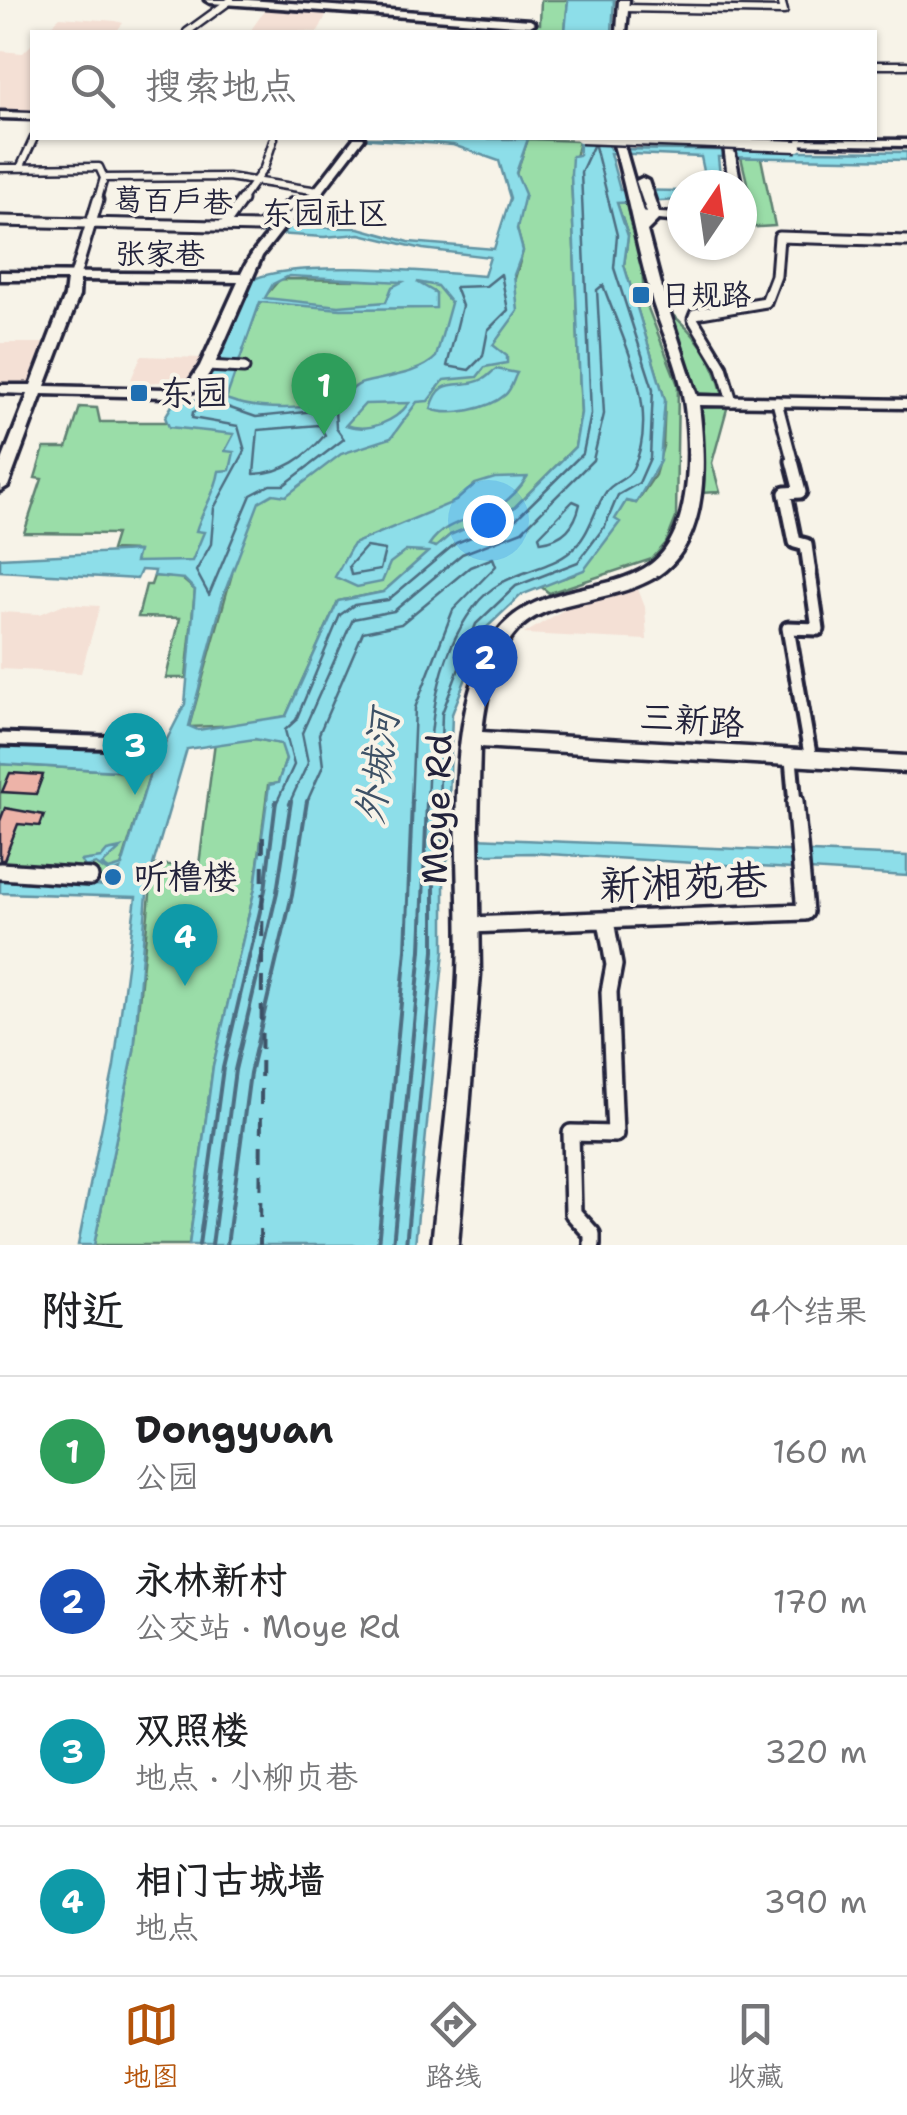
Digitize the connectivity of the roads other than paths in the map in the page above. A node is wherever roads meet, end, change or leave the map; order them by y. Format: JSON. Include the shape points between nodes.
{"nodes":[{"id":1,"x":210,"y":0,"type":"edge"},
{"id":2,"x":366,"y":0,"type":"edge"},
{"id":3,"x":781,"y":0,"type":"edge"},
{"id":4,"x":229,"y":1,"type":"edge"},
{"id":5,"x":624,"y":4,"type":"edge"},
{"id":6,"x":359,"y":11,"type":"junction"},
{"id":7,"x":393,"y":14,"type":"junction"},
{"id":8,"x":530,"y":23,"type":"dead end"},
{"id":9,"x":387,"y":28,"type":"dead end"},
{"id":10,"x":190,"y":30,"type":"edge"},
{"id":11,"x":622,"y":30,"type":"edge"},
{"id":12,"x":877,"y":65,"type":"edge"},
{"id":13,"x":907,"y":65,"type":"edge"},
{"id":14,"x":0,"y":115,"type":"edge"},
{"id":15,"x":30,"y":116,"type":"edge"},
{"id":16,"x":33,"y":140,"type":"edge"},
{"id":17,"x":273,"y":140,"type":"edge"},
{"id":18,"x":357,"y":140,"type":"edge"},
{"id":19,"x":654,"y":140,"type":"edge"},
{"id":20,"x":695,"y":140,"type":"edge"},
{"id":21,"x":727,"y":142,"type":"junction"},
{"id":22,"x":838,"y":142,"type":"edge"},
{"id":23,"x":907,"y":145,"type":"edge"},
{"id":24,"x":625,"y":146,"type":"edge"},
{"id":25,"x":0,"y":168,"type":"edge"},
{"id":26,"x":20,"y":168,"type":"junction"},
{"id":27,"x":732,"y":170,"type":"edge"},
{"id":28,"x":104,"y":178,"type":"junction"},
{"id":29,"x":255,"y":182,"type":"junction"},
{"id":30,"x":318,"y":191,"type":"junction"},
{"id":31,"x":303,"y":206,"type":"junction"},
{"id":32,"x":645,"y":214,"type":"junction"},
{"id":33,"x":667,"y":216,"type":"edge"},
{"id":34,"x":0,"y":220,"type":"edge"},
{"id":35,"x":93,"y":224,"type":"junction"},
{"id":36,"x":225,"y":224,"type":"junction"},
{"id":37,"x":907,"y":242,"type":"edge"},
{"id":38,"x":0,"y":276,"type":"edge"},
{"id":39,"x":245,"y":278,"type":"junction"},
{"id":40,"x":74,"y":280,"type":"junction"},
{"id":41,"x":212,"y":366,"type":"junction"},
{"id":42,"x":242,"y":368,"type":"dead end"},
{"id":43,"x":0,"y":389,"type":"edge"},
{"id":44,"x":33,"y":389,"type":"junction"},
{"id":45,"x":692,"y":400,"type":"junction"},
{"id":46,"x":732,"y":401,"type":"junction"},
{"id":47,"x":777,"y":402,"type":"junction"},
{"id":48,"x":907,"y":404,"type":"edge"},
{"id":49,"x":0,"y":486,"type":"edge"},
{"id":50,"x":0,"y":739,"type":"edge"},
{"id":51,"x":472,"y":739,"type":"junction"},
{"id":52,"x":123,"y":742,"type":"dead end"},
{"id":53,"x":801,"y":759,"type":"junction"},
{"id":54,"x":907,"y":764,"type":"edge"},
{"id":55,"x":0,"y":871,"type":"edge"},
{"id":56,"x":90,"y":878,"type":"dead end"},
{"id":57,"x":606,"y":920,"type":"junction"},
{"id":58,"x":470,"y":925,"type":"junction"},
{"id":59,"x":445,"y":1245,"type":"edge"},
{"id":60,"x":592,"y":1245,"type":"edge"}],
"edges":[{"from":1,"to":4,"type":"main road"},
{"from":2,"to":6,"type":"street"},
{"from":3,"to":5,"type":"street","via":[[784,11]]},
{"from":4,"to":6,"type":"main road"},
{"from":4,"to":10,"type":"street"},
{"from":5,"to":11,"type":"main road"},
{"from":6,"to":7,"type":"main road"},
{"from":7,"to":8,"type":"main road"},
{"from":7,"to":9,"type":"main road"},
{"from":12,"to":13,"type":"street"},
{"from":14,"to":15,"type":"main road"},
{"from":16,"to":26,"type":"street"},
{"from":17,"to":29,"type":"street"},
{"from":18,"to":30,"type":"main road"},
{"from":19,"to":21,"type":"main road","bridge":true},
{"from":20,"to":21,"type":"main road","bridge":true},
{"from":21,"to":22,"type":"main road","bridge":true},
{"from":21,"to":27,"type":"main road","bridge":true},
{"from":22,"to":23,"type":"main road"},
{"from":24,"to":32,"type":"main road","name":"Moye Rd"},
{"from":25,"to":26,"type":"street"},
{"from":26,"to":28,"type":"street","via":[[99,167]]},
{"from":28,"to":29,"type":"street","via":[[228,176]]},
{"from":28,"to":35,"type":"street"},
{"from":29,"to":30,"type":"street"},
{"from":29,"to":36,"type":"street"},
{"from":30,"to":31,"type":"main road"},
{"from":31,"to":36,"type":"street","name":"葛百户巷","via":[[293,203],[259,227]]},
{"from":31,"to":39,"type":"main road","via":[[275,231]]},
{"from":32,"to":33,"type":"main road"},
{"from":32,"to":45,"type":"main road","name":"Moye Rd","via":[[655,288]]},
{"from":34,"to":35,"type":"street","name":"葛百户巷"},
{"from":35,"to":36,"type":"street","name":"葛百户巷"},
{"from":35,"to":40,"type":"street"},
{"from":37,"to":46,"type":"street","via":[[779,237],[766,302],[694,319],[722,367]]},
{"from":38,"to":40,"type":"main road","name":"张家巷"},
{"from":39,"to":40,"type":"main road","name":"张家巷"},
{"from":39,"to":41,"type":"main road"},
{"from":40,"to":44,"type":"main road"},
{"from":41,"to":42,"type":"street"},
{"from":41,"to":44,"type":"main road","via":[[192,387],[166,393]]},
{"from":43,"to":44,"type":"main road"},
{"from":44,"to":49,"type":"main road"},
{"from":45,"to":46,"type":"main road"},
{"from":45,"to":51,"type":"main road","name":"Moye Rd","via":[[691,510],[680,544],[654,570],[536,608],[509,624],[481,683]]},
{"from":46,"to":47,"type":"main road"},
{"from":47,"to":48,"type":"main road"},
{"from":47,"to":53,"type":"street","name":"新湘苑巷","via":[[800,492],[784,493],[796,542],[806,545],[818,629],[788,628]]},
{"from":50,"to":52,"type":"street"},
{"from":51,"to":53,"type":"main road","name":"三新路"},
{"from":51,"to":58,"type":"main road","name":"Moye Rd"},
{"from":53,"to":54,"type":"main road","name":"三新路"},
{"from":53,"to":57,"type":"street","name":"新湘苑巷","via":[[796,850],[805,912]]},
{"from":55,"to":56,"type":"street"},
{"from":57,"to":58,"type":"street","name":"新湘苑巷"},
{"from":57,"to":60,"type":"street","via":[[614,965],[614,1134],[571,1133],[573,1213],[592,1234]]},
{"from":58,"to":59,"type":"main road","name":"Moye Rd"}]}
